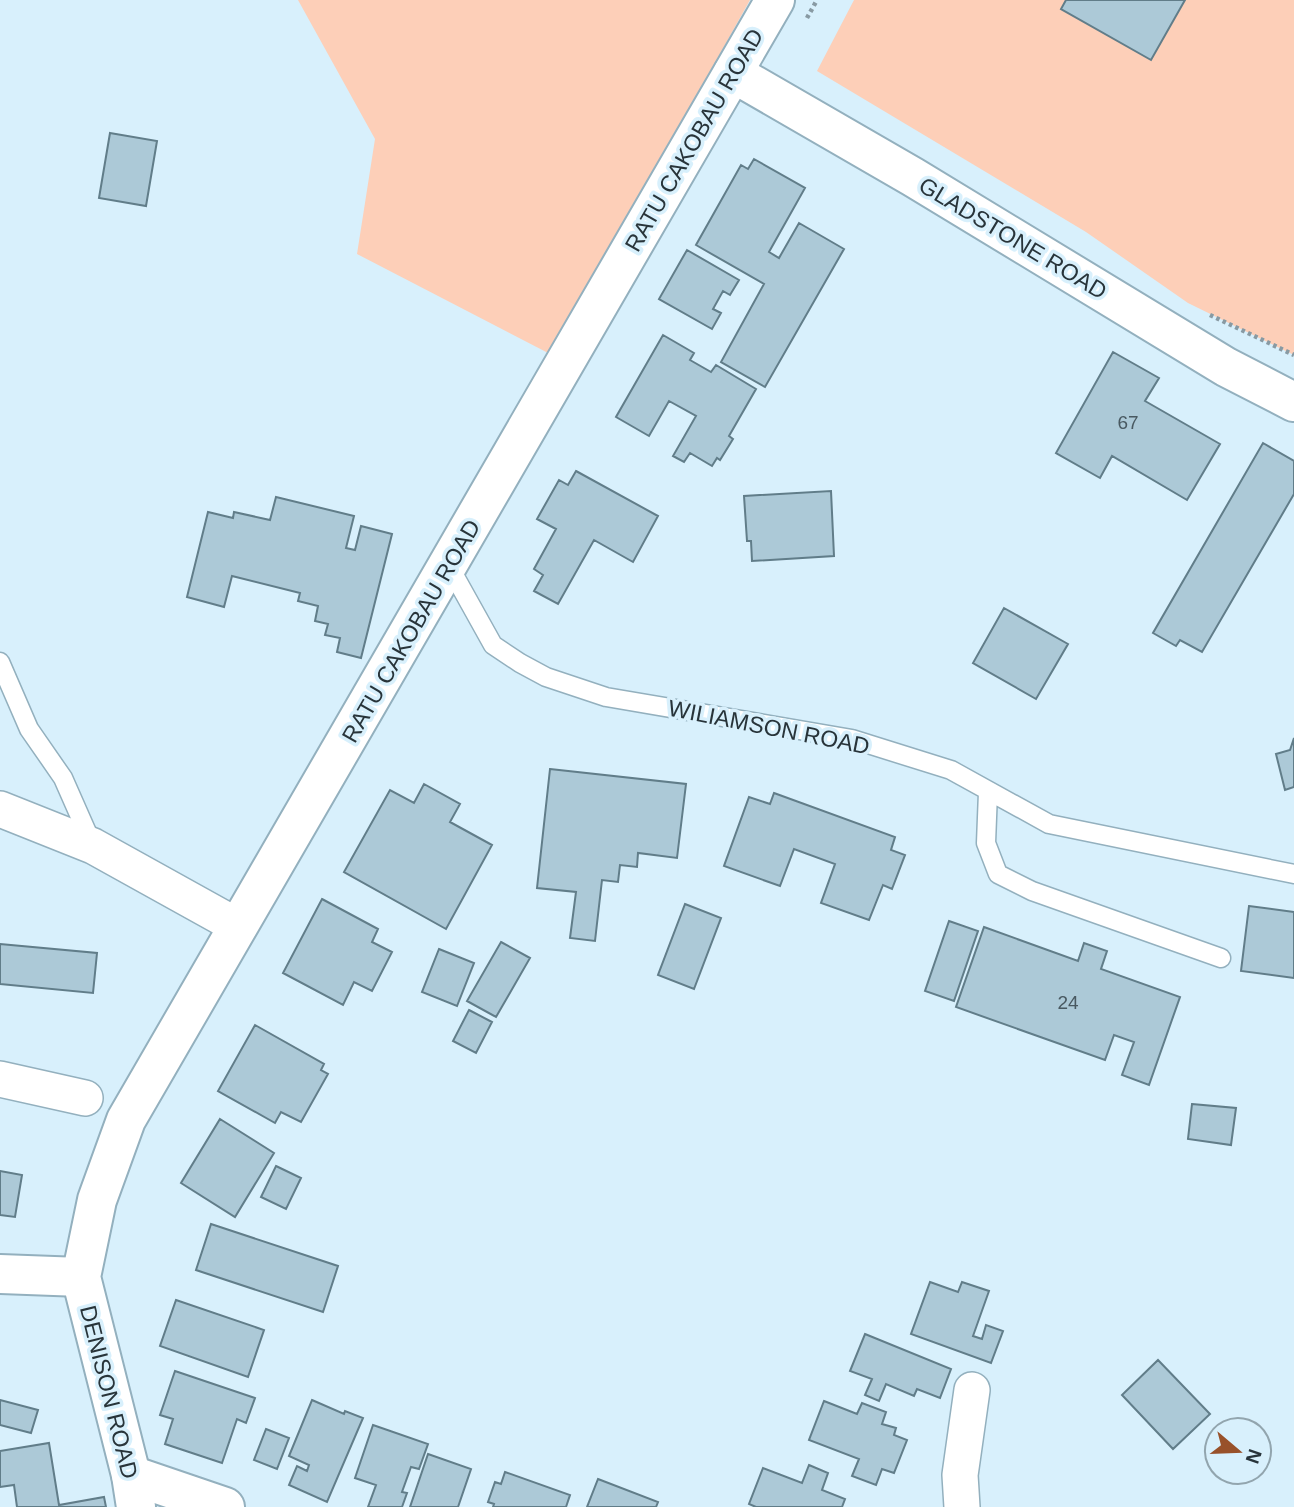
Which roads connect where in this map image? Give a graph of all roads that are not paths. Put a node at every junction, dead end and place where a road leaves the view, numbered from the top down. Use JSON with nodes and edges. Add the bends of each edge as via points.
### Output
{"nodes":[{"id":1,"x":775,"y":0,"type":"edge"},
{"id":2,"x":733,"y":73,"type":"junction"},
{"id":3,"x":1294,"y":402,"type":"edge"},
{"id":4,"x":449,"y":566,"type":"junction"},
{"id":5,"x":0,"y":662,"type":"edge"},
{"id":6,"x":988,"y":792,"type":"junction"},
{"id":7,"x":0,"y":808,"type":"edge"},
{"id":8,"x":93,"y":846,"type":"junction"},
{"id":9,"x":1294,"y":874,"type":"edge"},
{"id":10,"x":239,"y":927,"type":"junction"},
{"id":11,"x":1221,"y":958,"type":"dead end"},
{"id":12,"x":0,"y":1079,"type":"edge"},
{"id":13,"x":85,"y":1098,"type":"dead end"},
{"id":14,"x":0,"y":1274,"type":"edge"},
{"id":15,"x":81,"y":1277,"type":"junction"},
{"id":16,"x":972,"y":1390,"type":"dead end"},
{"id":17,"x":133,"y":1491,"type":"edge"},
{"id":18,"x":225,"y":1507,"type":"edge"},
{"id":19,"x":962,"y":1507,"type":"edge"}],
"edges":[{"from":1,"to":2,"type":"main road","name":"RATU CAKOBAU ROAD"},
{"from":2,"to":3,"type":"main road","name":"GLADSTONE ROAD","via":[[1226,367]]},
{"from":2,"to":4,"type":"main road","name":"RATU CAKOBAU ROAD"},
{"from":4,"to":6,"type":"lane","name":"WILIAMSON ROAD","via":[[494,645],[547,677],[606,697],[852,739],[951,770]]},
{"from":4,"to":10,"type":"main road","name":"RATU CAKOBAU ROAD"},
{"from":5,"to":8,"type":"lane","via":[[29,729],[63,778]]},
{"from":6,"to":9,"type":"lane","name":"WILIAMSON ROAD","via":[[1049,824]]},
{"from":6,"to":11,"type":"lane","via":[[986,843],[998,874],[1032,891]]},
{"from":7,"to":8,"type":"street"},
{"from":8,"to":10,"type":"street"},
{"from":10,"to":15,"type":"main road","name":"RATU CAKOBAU ROAD","via":[[126,1120],[97,1200]]},
{"from":12,"to":13,"type":"street"},
{"from":14,"to":15,"type":"main road"},
{"from":15,"to":17,"type":"main road","name":"DENISON ROAD"},
{"from":16,"to":19,"type":"street","via":[[960,1475]]},
{"from":17,"to":18,"type":"main road"}]}
